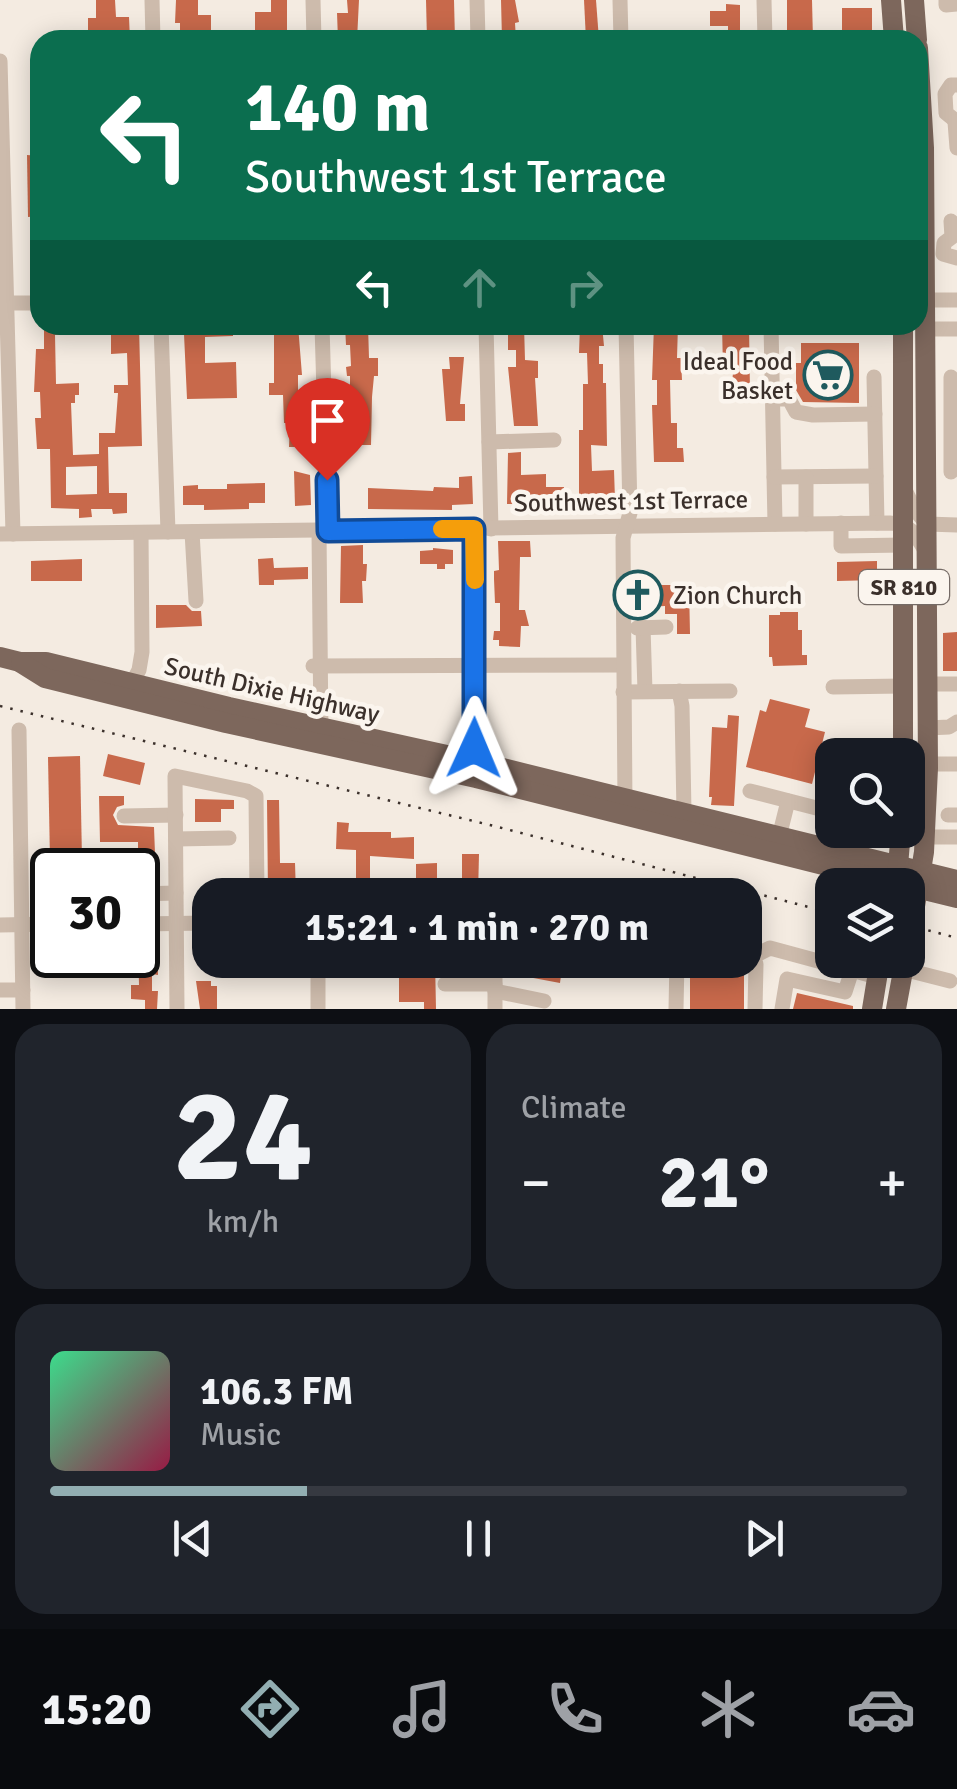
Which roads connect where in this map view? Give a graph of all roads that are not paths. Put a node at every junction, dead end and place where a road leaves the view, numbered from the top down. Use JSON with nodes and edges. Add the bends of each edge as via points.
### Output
{"nodes":[{"id":1,"x":152,"y":0,"type":"edge"},
{"id":2,"x":313,"y":0,"type":"edge"},
{"id":3,"x":477,"y":0,"type":"edge"},
{"id":4,"x":620,"y":0,"type":"edge"},
{"id":5,"x":764,"y":0,"type":"edge"},
{"id":6,"x":891,"y":0,"type":"edge"},
{"id":7,"x":914,"y":0,"type":"edge"},
{"id":8,"x":946,"y":0,"type":"edge"},
{"id":9,"x":957,"y":4,"type":"edge"},
{"id":10,"x":153,"y":30,"type":"edge"},
{"id":11,"x":314,"y":30,"type":"edge"},
{"id":12,"x":478,"y":30,"type":"edge"},
{"id":13,"x":621,"y":30,"type":"edge"},
{"id":14,"x":764,"y":30,"type":"edge"},
{"id":15,"x":893,"y":30,"type":"edge"},
{"id":16,"x":916,"y":30,"type":"edge"},
{"id":17,"x":0,"y":61,"type":"edge"},
{"id":18,"x":957,"y":84,"type":"edge"},
{"id":19,"x":956,"y":122,"type":"edge"},
{"id":20,"x":957,"y":148,"type":"edge"},
{"id":21,"x":928,"y":222,"type":"edge"},
{"id":22,"x":954,"y":230,"type":"edge"},
{"id":23,"x":957,"y":258,"type":"edge"},
{"id":24,"x":928,"y":300,"type":"edge"},
{"id":25,"x":957,"y":300,"type":"edge"},
{"id":26,"x":3,"y":303,"type":"edge"},
{"id":27,"x":30,"y":303,"type":"edge"},
{"id":28,"x":928,"y":329,"type":"edge"},
{"id":29,"x":957,"y":329,"type":"edge"},
{"id":30,"x":161,"y":335,"type":"edge"},
{"id":31,"x":322,"y":335,"type":"edge"},
{"id":32,"x":486,"y":335,"type":"edge"},
{"id":33,"x":626,"y":335,"type":"edge"},
{"id":34,"x":771,"y":335,"type":"edge"},
{"id":35,"x":903,"y":335,"type":"edge"},
{"id":36,"x":926,"y":335,"type":"edge"},
{"id":37,"x":874,"y":377,"type":"dead end"},
{"id":38,"x":954,"y":377,"type":"edge"},
{"id":39,"x":904,"y":378,"type":"junction"},
{"id":40,"x":926,"y":378,"type":"junction"},
{"id":41,"x":772,"y":399,"type":"junction"},
{"id":42,"x":875,"y":414,"type":"junction"},
{"id":43,"x":554,"y":440,"type":"dead end"},
{"id":44,"x":488,"y":442,"type":"junction"},
{"id":45,"x":951,"y":472,"type":"dead end"},
{"id":46,"x":876,"y":476,"type":"junction"},
{"id":47,"x":806,"y":477,"type":"junction"},
{"id":48,"x":774,"y":478,"type":"junction"},
{"id":49,"x":903,"y":488,"type":"junction"},
{"id":50,"x":841,"y":523,"type":"junction"},
{"id":51,"x":876,"y":523,"type":"junction"},
{"id":52,"x":904,"y":523,"type":"junction"},
{"id":53,"x":776,"y":524,"type":"junction"},
{"id":54,"x":806,"y":524,"type":"junction"},
{"id":55,"x":928,"y":524,"type":"junction"},
{"id":56,"x":957,"y":525,"type":"edge"},
{"id":57,"x":626,"y":526,"type":"junction"},
{"id":58,"x":492,"y":528,"type":"junction"},
{"id":59,"x":474,"y":529,"type":"junction"},
{"id":60,"x":324,"y":531,"type":"junction"},
{"id":61,"x":168,"y":532,"type":"junction"},
{"id":62,"x":192,"y":532,"type":"junction"},
{"id":63,"x":141,"y":533,"type":"junction"},
{"id":64,"x":6,"y":534,"type":"edge"},
{"id":65,"x":904,"y":545,"type":"junction"},
{"id":66,"x":928,"y":554,"type":"junction"},
{"id":67,"x":196,"y":601,"type":"dead end"},
{"id":68,"x":666,"y":627,"type":"dead end"},
{"id":69,"x":623,"y":628,"type":"junction"},
{"id":70,"x":644,"y":628,"type":"junction"},
{"id":71,"x":10,"y":660,"type":"edge"},
{"id":72,"x":476,"y":665,"type":"junction"},
{"id":73,"x":623,"y":665,"type":"junction"},
{"id":74,"x":317,"y":666,"type":"junction"},
{"id":75,"x":132,"y":683,"type":"junction"},
{"id":76,"x":928,"y":684,"type":"junction"},
{"id":77,"x":957,"y":684,"type":"edge"},
{"id":78,"x":833,"y":686,"type":"dead end"},
{"id":79,"x":904,"y":686,"type":"junction"},
{"id":80,"x":687,"y":691,"type":"junction"},
{"id":81,"x":730,"y":691,"type":"dead end"},
{"id":82,"x":623,"y":692,"type":"junction"},
{"id":83,"x":644,"y":692,"type":"junction"},
{"id":84,"x":957,"y":722,"type":"edge"},
{"id":85,"x":928,"y":728,"type":"junction"},
{"id":86,"x":19,"y":730,"type":"dead end"},
{"id":87,"x":321,"y":736,"type":"junction"},
{"id":88,"x":904,"y":738,"type":"edge"},
{"id":89,"x":474,"y":761,"type":"junction"},
{"id":90,"x":928,"y":764,"type":"junction"},
{"id":91,"x":957,"y":764,"type":"edge"},
{"id":92,"x":750,"y":791,"type":"dead end"},
{"id":93,"x":788,"y":801,"type":"junction"},
{"id":94,"x":625,"y":806,"type":"junction"},
{"id":95,"x":815,"y":808,"type":"edge"},
{"id":96,"x":684,"y":812,"type":"junction"},
{"id":97,"x":176,"y":815,"type":"junction"},
{"id":98,"x":124,"y":816,"type":"dead end"},
{"id":99,"x":779,"y":836,"type":"junction"},
{"id":100,"x":925,"y":837,"type":"joint"},
{"id":101,"x":957,"y":837,"type":"edge"},
{"id":102,"x":229,"y":838,"type":"dead end"},
{"id":103,"x":176,"y":839,"type":"junction"},
{"id":104,"x":857,"y":868,"type":"edge"},
{"id":105,"x":869,"y":868,"type":"edge"},
{"id":106,"x":257,"y":878,"type":"edge"},
{"id":107,"x":957,"y":880,"type":"edge"},
{"id":108,"x":925,"y":881,"type":"edge"},
{"id":109,"x":925,"y":887,"type":"edge"},
{"id":110,"x":160,"y":893,"type":"edge"},
{"id":111,"x":176,"y":893,"type":"junction"},
{"id":112,"x":957,"y":898,"type":"edge"},
{"id":113,"x":160,"y":923,"type":"edge"},
{"id":114,"x":176,"y":923,"type":"junction"},
{"id":115,"x":192,"y":923,"type":"edge"},
{"id":116,"x":0,"y":925,"type":"edge"},
{"id":117,"x":22,"y":925,"type":"junction"},
{"id":118,"x":30,"y":925,"type":"edge"},
{"id":119,"x":762,"y":952,"type":"edge"},
{"id":120,"x":815,"y":960,"type":"edge"},
{"id":121,"x":925,"y":968,"type":"edge"},
{"id":122,"x":318,"y":978,"type":"edge"},
{"id":123,"x":495,"y":978,"type":"edge"},
{"id":124,"x":677,"y":978,"type":"edge"},
{"id":125,"x":756,"y":978,"type":"edge"},
{"id":126,"x":849,"y":978,"type":"edge"},
{"id":127,"x":877,"y":978,"type":"edge"},
{"id":128,"x":902,"y":978,"type":"edge"},
{"id":129,"x":950,"y":980,"type":"dead end"},
{"id":130,"x":444,"y":984,"type":"dead end"},
{"id":131,"x":495,"y":987,"type":"junction"},
{"id":132,"x":0,"y":990,"type":"edge"},
{"id":133,"x":22,"y":990,"type":"junction"},
{"id":134,"x":544,"y":1000,"type":"dead end"},
{"id":135,"x":23,"y":1009,"type":"edge"},
{"id":136,"x":177,"y":1009,"type":"edge"},
{"id":137,"x":318,"y":1009,"type":"edge"},
{"id":138,"x":495,"y":1009,"type":"edge"},
{"id":139,"x":676,"y":1009,"type":"edge"},
{"id":140,"x":756,"y":1009,"type":"edge"},
{"id":141,"x":782,"y":1009,"type":"edge"},
{"id":142,"x":872,"y":1009,"type":"edge"},
{"id":143,"x":896,"y":1009,"type":"edge"}],
"edges":[{"from":1,"to":10,"type":"street"},
{"from":2,"to":11,"type":"street"},
{"from":3,"to":12,"type":"street"},
{"from":4,"to":13,"type":"street"},
{"from":5,"to":14,"type":"street"},
{"from":6,"to":15,"type":"main road"},
{"from":7,"to":16,"type":"main road"},
{"from":8,"to":9,"type":"street"},
{"from":17,"to":26,"type":"street"},
{"from":18,"to":19,"type":"street","via":[[946,94],[946,113]]},
{"from":19,"to":20,"type":"street"},
{"from":21,"to":22,"type":"street"},
{"from":22,"to":23,"type":"street","via":[[942,254]]},
{"from":24,"to":25,"type":"street"},
{"from":26,"to":27,"type":"street"},
{"from":26,"to":64,"type":"street"},
{"from":28,"to":29,"type":"street"},
{"from":30,"to":61,"type":"street"},
{"from":31,"to":60,"type":"street"},
{"from":32,"to":44,"type":"street"},
{"from":33,"to":57,"type":"street"},
{"from":34,"to":41,"type":"street"},
{"from":35,"to":39,"type":"main road","number":"SR 810"},
{"from":36,"to":40,"type":"main road","number":"SR 810"},
{"from":37,"to":42,"type":"street"},
{"from":38,"to":40,"type":"street"},
{"from":38,"to":45,"type":"street"},
{"from":39,"to":40,"type":"street"},
{"from":39,"to":49,"type":"main road","number":"SR 810"},
{"from":40,"to":55,"type":"main road","number":"SR 810"},
{"from":41,"to":42,"type":"street","via":[[789,399],[796,412],[813,415]]},
{"from":41,"to":48,"type":"street"},
{"from":42,"to":46,"type":"street"},
{"from":43,"to":44,"type":"street"},
{"from":44,"to":58,"type":"street"},
{"from":46,"to":47,"type":"street"},
{"from":46,"to":51,"type":"street"},
{"from":47,"to":48,"type":"street"},
{"from":47,"to":54,"type":"street"},
{"from":48,"to":53,"type":"street"},
{"from":49,"to":52,"type":"main road","number":"SR 810"},
{"from":49,"to":55,"type":"street"},
{"from":50,"to":51,"type":"street","name":"Southwest 1st Terrace"},
{"from":50,"to":54,"type":"street","name":"Southwest 1st Terrace"},
{"from":50,"to":65,"type":"street","via":[[841,546]]},
{"from":51,"to":52,"type":"street","name":"Southwest 1st Terrace"},
{"from":52,"to":65,"type":"main road","number":"SR 810"},
{"from":52,"to":66,"type":"street"},
{"from":53,"to":54,"type":"street","name":"Southwest 1st Terrace"},
{"from":53,"to":57,"type":"street","name":"Southwest 1st Terrace"},
{"from":55,"to":56,"type":"street"},
{"from":55,"to":66,"type":"main road","number":"SR 810"},
{"from":57,"to":58,"type":"street","name":"Southwest 1st Terrace"},
{"from":57,"to":69,"type":"street"},
{"from":58,"to":59,"type":"street","name":"Southwest 1st Terrace"},
{"from":59,"to":60,"type":"street","name":"Southwest 1st Terrace"},
{"from":59,"to":72,"type":"street"},
{"from":60,"to":62,"type":"street","name":"Southwest 1st Terrace"},
{"from":60,"to":74,"type":"street"},
{"from":61,"to":62,"type":"street","name":"Southwest 1st Terrace"},
{"from":61,"to":63,"type":"street","name":"Southwest 1st Terrace"},
{"from":62,"to":67,"type":"street"},
{"from":63,"to":64,"type":"street","name":"Southwest 1st Terrace"},
{"from":63,"to":75,"type":"street","via":[[141,662]]},
{"from":65,"to":79,"type":"main road","number":"SR 810"},
{"from":66,"to":76,"type":"main road","number":"SR 810"},
{"from":68,"to":70,"type":"street"},
{"from":69,"to":70,"type":"street"},
{"from":69,"to":73,"type":"street"},
{"from":70,"to":83,"type":"street"},
{"from":71,"to":75,"type":"main road","name":"South Dixie Highway"},
{"from":71,"to":87,"type":"main road","name":"South Dixie Highway","via":[[45,678]]},
{"from":72,"to":73,"type":"street"},
{"from":72,"to":74,"type":"street"},
{"from":72,"to":89,"type":"street"},
{"from":73,"to":82,"type":"street"},
{"from":74,"to":87,"type":"street"},
{"from":75,"to":87,"type":"main road","name":"South Dixie Highway"},
{"from":76,"to":77,"type":"street"},
{"from":76,"to":85,"type":"main road","number":"SR 810"},
{"from":78,"to":79,"type":"street"},
{"from":79,"to":88,"type":"main road","number":"SR 810"},
{"from":80,"to":81,"type":"street"},
{"from":80,"to":83,"type":"street"},
{"from":80,"to":96,"type":"street"},
{"from":82,"to":83,"type":"street"},
{"from":82,"to":94,"type":"street"},
{"from":84,"to":85,"type":"street"},
{"from":85,"to":90,"type":"main road","number":"SR 810"},
{"from":86,"to":117,"type":"street"},
{"from":87,"to":89,"type":"main road","name":"South Dixie Highway"},
{"from":87,"to":94,"type":"main road","name":"South Dixie Highway"},
{"from":89,"to":94,"type":"main road","name":"South Dixie Highway"},
{"from":90,"to":91,"type":"street"},
{"from":90,"to":100,"type":"main road","number":"SR 810"},
{"from":92,"to":93,"type":"street"},
{"from":93,"to":95,"type":"street"},
{"from":93,"to":99,"type":"street"},
{"from":94,"to":96,"type":"main road","name":"South Dixie Highway"},
{"from":94,"to":104,"type":"main road","name":"South Dixie Highway"},
{"from":96,"to":99,"type":"main road","name":"South Dixie Highway"},
{"from":97,"to":98,"type":"street"},
{"from":97,"to":103,"type":"street"},
{"from":97,"to":106,"type":"street","via":[[176,776],[256,796]]},
{"from":99,"to":105,"type":"main road","name":"South Dixie Highway"},
{"from":100,"to":101,"type":"street"},
{"from":102,"to":103,"type":"street"},
{"from":103,"to":111,"type":"street"},
{"from":107,"to":108,"type":"main road"},
{"from":109,"to":112,"type":"main road"},
{"from":110,"to":111,"type":"street"},
{"from":111,"to":114,"type":"street"},
{"from":113,"to":114,"type":"street"},
{"from":114,"to":115,"type":"street"},
{"from":114,"to":136,"type":"street"},
{"from":116,"to":117,"type":"street"},
{"from":117,"to":118,"type":"street"},
{"from":117,"to":133,"type":"street"},
{"from":119,"to":120,"type":"street"},
{"from":121,"to":129,"type":"street"},
{"from":122,"to":137,"type":"street"},
{"from":123,"to":131,"type":"street"},
{"from":124,"to":139,"type":"street"},
{"from":125,"to":140,"type":"street"},
{"from":126,"to":141,"type":"street","via":[[845,992],[787,979]]},
{"from":127,"to":142,"type":"main road"},
{"from":128,"to":143,"type":"main road","number":"SR 810"},
{"from":130,"to":131,"type":"street"},
{"from":131,"to":134,"type":"street"},
{"from":131,"to":138,"type":"street"},
{"from":132,"to":133,"type":"street"},
{"from":133,"to":135,"type":"street"}]}
